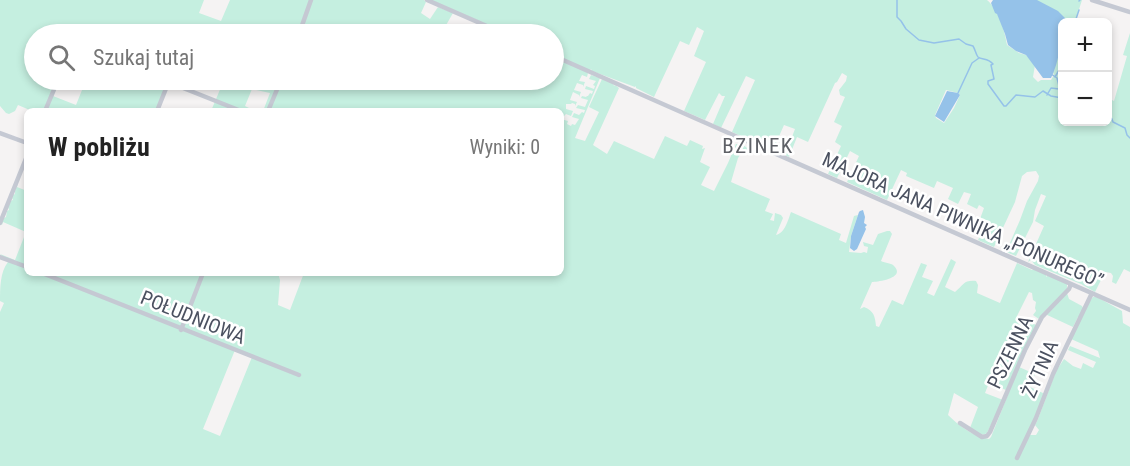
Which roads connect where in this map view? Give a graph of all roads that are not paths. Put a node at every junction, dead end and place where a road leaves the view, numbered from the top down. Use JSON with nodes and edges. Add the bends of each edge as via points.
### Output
{"nodes":[{"id":1,"x":311,"y":0,"type":"edge"},
{"id":2,"x":427,"y":0,"type":"edge"},
{"id":3,"x":1092,"y":0,"type":"edge"},
{"id":4,"x":1130,"y":12,"type":"edge"},
{"id":5,"x":303,"y":24,"type":"edge"},
{"id":6,"x":482,"y":24,"type":"edge"},
{"id":7,"x":564,"y":60,"type":"edge"},
{"id":8,"x":54,"y":90,"type":"edge"},
{"id":9,"x":163,"y":90,"type":"edge"},
{"id":10,"x":190,"y":90,"type":"edge"},
{"id":11,"x":277,"y":90,"type":"edge"},
{"id":12,"x":46,"y":108,"type":"edge"},
{"id":13,"x":158,"y":108,"type":"edge"},
{"id":14,"x":234,"y":108,"type":"edge"},
{"id":15,"x":269,"y":108,"type":"edge"},
{"id":16,"x":0,"y":133,"type":"edge"},
{"id":17,"x":24,"y":142,"type":"edge"},
{"id":18,"x":24,"y":163,"type":"edge"},
{"id":19,"x":0,"y":223,"type":"edge"},
{"id":20,"x":0,"y":257,"type":"edge"},
{"id":21,"x":24,"y":266,"type":"edge"},
{"id":22,"x":49,"y":276,"type":"edge"},
{"id":23,"x":202,"y":276,"type":"edge"},
{"id":24,"x":1071,"y":284,"type":"junction"},
{"id":25,"x":1092,"y":293,"type":"junction"},
{"id":26,"x":1130,"y":310,"type":"edge"},
{"id":27,"x":181,"y":330,"type":"junction"},
{"id":28,"x":299,"y":375,"type":"dead end"},
{"id":29,"x":960,"y":423,"type":"dead end"},
{"id":30,"x":1017,"y":458,"type":"dead end"}],
"edges":[{"from":1,"to":5,"type":"street"},
{"from":2,"to":6,"type":"street"},
{"from":3,"to":4,"type":"street"},
{"from":7,"to":24,"type":"street","name":"MAJORA JANA PIWNIKA „PONUREGO”"},
{"from":8,"to":12,"type":"street"},
{"from":9,"to":13,"type":"street"},
{"from":10,"to":14,"type":"street"},
{"from":11,"to":15,"type":"street"},
{"from":16,"to":17,"type":"street"},
{"from":18,"to":19,"type":"street"},
{"from":20,"to":21,"type":"street"},
{"from":22,"to":27,"type":"street","name":"POŁUDNIOWA"},
{"from":23,"to":27,"type":"street"},
{"from":24,"to":25,"type":"street","name":"MAJORA JANA PIWNIKA „PONUREGO”"},
{"from":24,"to":29,"type":"street","name":"PSZENNA","via":[[1042,317],[987,436],[979,436]]},
{"from":25,"to":26,"type":"street","name":"MAJORA JANA PIWNIKA „PONUREGO”"},
{"from":25,"to":30,"type":"street","name":"ŻYTNIA"},
{"from":27,"to":28,"type":"street","name":"POŁUDNIOWA"}]}
